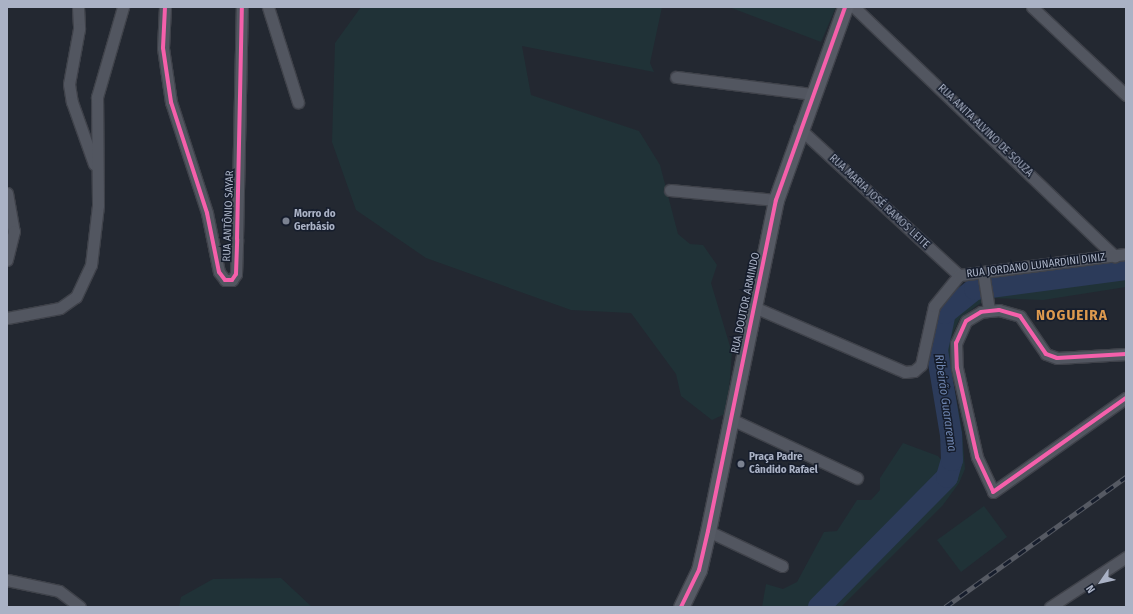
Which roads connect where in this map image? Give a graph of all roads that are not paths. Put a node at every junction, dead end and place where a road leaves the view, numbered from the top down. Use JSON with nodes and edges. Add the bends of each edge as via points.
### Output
{"nodes":[{"id":1,"x":78,"y":7,"type":"edge"},
{"id":2,"x":123,"y":7,"type":"edge"},
{"id":3,"x":165,"y":7,"type":"edge"},
{"id":4,"x":242,"y":7,"type":"edge"},
{"id":5,"x":268,"y":7,"type":"edge"},
{"id":6,"x":846,"y":7,"type":"edge"},
{"id":7,"x":854,"y":7,"type":"edge"},
{"id":8,"x":1032,"y":7,"type":"edge"},
{"id":9,"x":676,"y":76,"type":"dead end"},
{"id":10,"x":812,"y":94,"type":"junction"},
{"id":11,"x":1126,"y":95,"type":"edge"},
{"id":12,"x":298,"y":102,"type":"dead end"},
{"id":13,"x":799,"y":128,"type":"junction"},
{"id":14,"x":97,"y":172,"type":"junction"},
{"id":15,"x":670,"y":190,"type":"dead end"},
{"id":16,"x":7,"y":193,"type":"edge"},
{"id":17,"x":776,"y":200,"type":"junction"},
{"id":18,"x":1120,"y":255,"type":"edge"},
{"id":19,"x":7,"y":260,"type":"edge"},
{"id":20,"x":959,"y":275,"type":"junction"},
{"id":21,"x":984,"y":275,"type":"junction"},
{"id":22,"x":754,"y":307,"type":"junction"},
{"id":23,"x":989,"y":307,"type":"junction"},
{"id":24,"x":7,"y":318,"type":"edge"},
{"id":25,"x":1126,"y":354,"type":"edge"},
{"id":26,"x":1126,"y":398,"type":"edge"},
{"id":27,"x":731,"y":419,"type":"junction"},
{"id":28,"x":857,"y":478,"type":"dead end"},
{"id":29,"x":708,"y":531,"type":"junction"},
{"id":30,"x":1126,"y":557,"type":"edge"},
{"id":31,"x":782,"y":566,"type":"dead end"},
{"id":32,"x":7,"y":580,"type":"edge"},
{"id":33,"x":80,"y":607,"type":"edge"},
{"id":34,"x":681,"y":607,"type":"edge"},
{"id":35,"x":1050,"y":607,"type":"edge"}],
"edges":[{"from":1,"to":14,"type":"street","via":[[79,29],[69,84],[72,102]]},
{"from":2,"to":14,"type":"street","via":[[97,97]]},
{"from":3,"to":4,"type":"street","name":"RUA ANTÔNIO SAYAR","via":[[163,48],[171,102],[207,213],[219,272],[225,280],[232,280],[236,274]]},
{"from":5,"to":12,"type":"street"},
{"from":6,"to":10,"type":"street","name":"RUA DOUTOR ARMINDO"},
{"from":7,"to":18,"type":"street","name":"RUA ANITA ALVINO DE SOUZA"},
{"from":8,"to":11,"type":"street"},
{"from":9,"to":10,"type":"street"},
{"from":10,"to":13,"type":"street","name":"RUA DOUTOR ARMINDO"},
{"from":13,"to":17,"type":"street","name":"RUA DOUTOR ARMINDO"},
{"from":13,"to":20,"type":"street","name":"RUA MARIA JOSÉ RAMOS LEITE"},
{"from":14,"to":24,"type":"street","via":[[96,239],[91,265],[76,296],[48,312]]},
{"from":15,"to":17,"type":"street"},
{"from":16,"to":19,"type":"street","via":[[14,231]]},
{"from":17,"to":22,"type":"street","name":"RUA DOUTOR ARMINDO"},
{"from":18,"to":21,"type":"street","name":"RUA JORDANO LUNARDINI DINIZ"},
{"from":20,"to":21,"type":"street","name":"RUA JORDANO LUNARDINI DINIZ"},
{"from":20,"to":22,"type":"street","name":"RUA JORDANO LUNARDINI DINIZ","via":[[934,306],[920,365],[914,371],[905,372]]},
{"from":21,"to":23,"type":"street"},
{"from":22,"to":27,"type":"street","name":"RUA DOUTOR ARMINDO"},
{"from":23,"to":25,"type":"street","via":[[1020,316],[1046,354],[1057,358]]},
{"from":23,"to":26,"type":"street","via":[[966,321],[956,343],[957,368],[977,457],[993,492]]},
{"from":27,"to":28,"type":"street"},
{"from":27,"to":29,"type":"street","name":"RUA DOUTOR ARMINDO"},
{"from":29,"to":31,"type":"street"},
{"from":29,"to":34,"type":"street","name":"RUA DOUTOR ARMINDO","via":[[699,570]]},
{"from":30,"to":35,"type":"street"},
{"from":32,"to":33,"type":"street","via":[[59,591]]}]}
